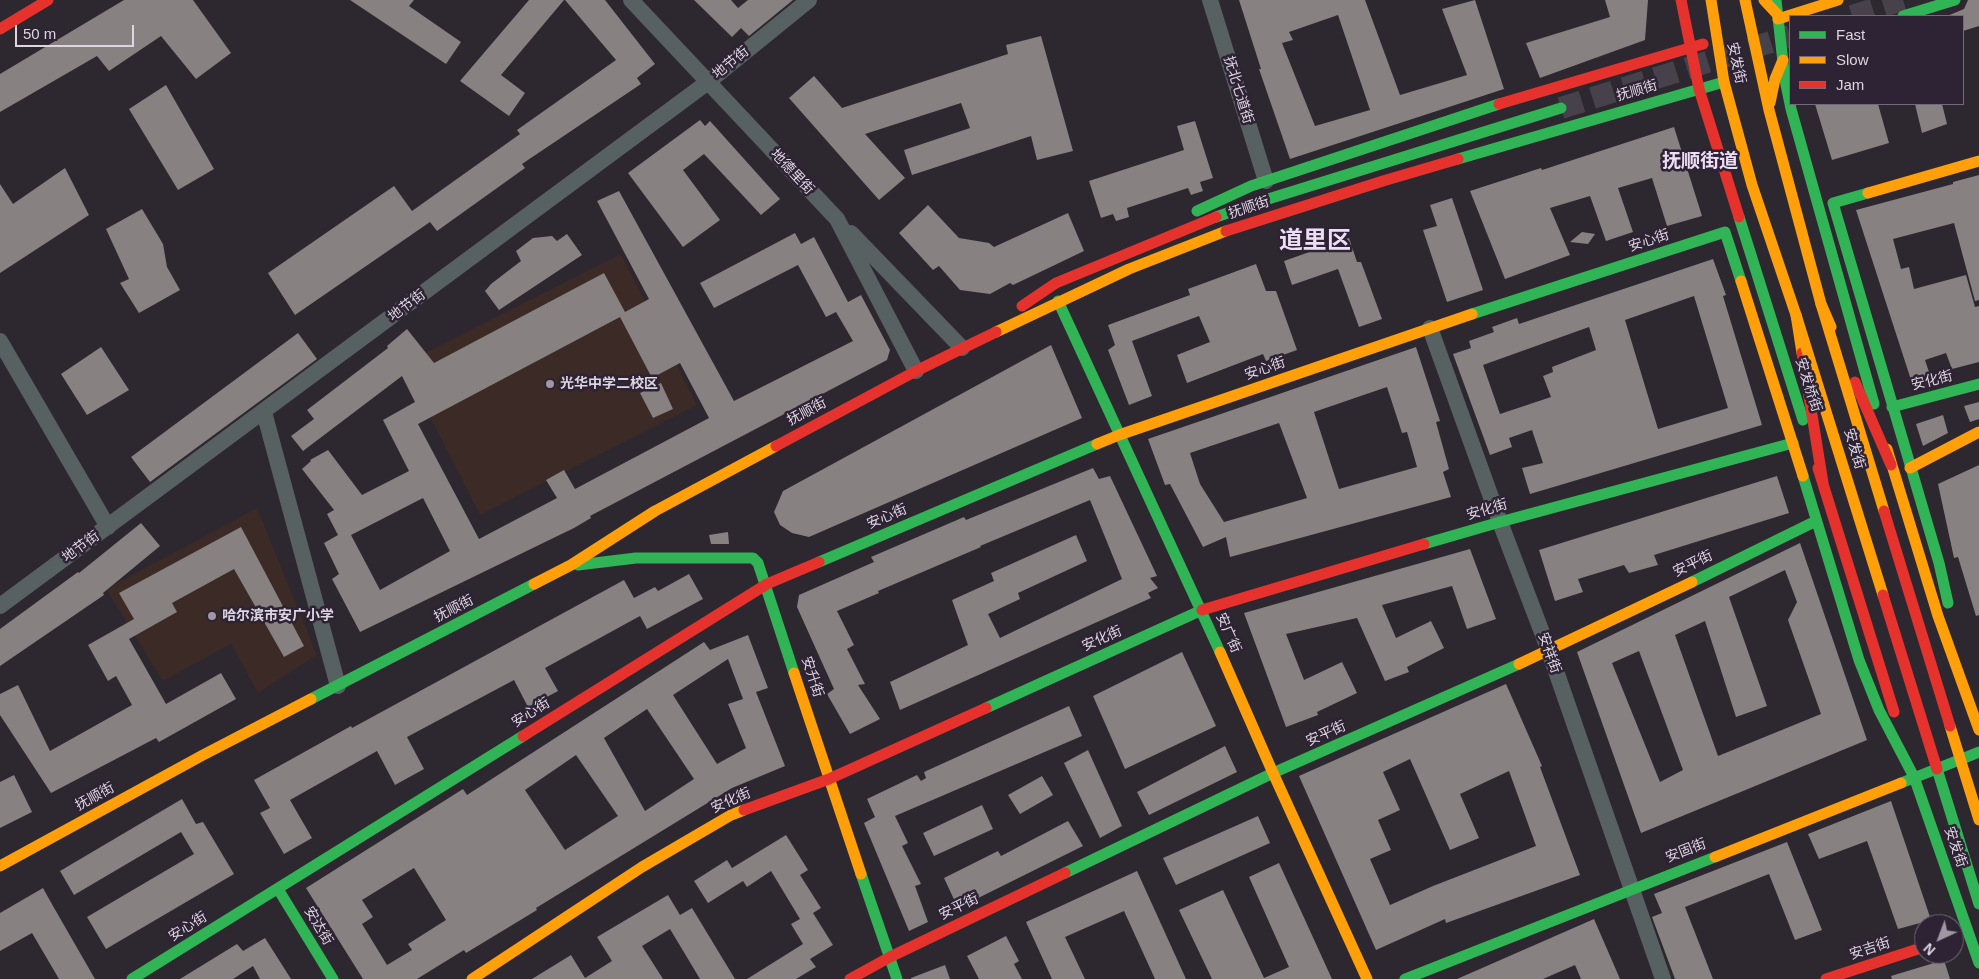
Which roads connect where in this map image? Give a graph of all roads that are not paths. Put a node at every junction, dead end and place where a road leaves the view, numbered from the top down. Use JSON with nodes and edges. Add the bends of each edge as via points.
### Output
{"nodes":[{"id":1,"x":48,"y":0,"type":"edge"},
{"id":2,"x":631,"y":0,"type":"edge"},
{"id":3,"x":809,"y":0,"type":"edge"},
{"id":4,"x":1210,"y":0,"type":"edge"},
{"id":5,"x":1681,"y":0,"type":"edge"},
{"id":6,"x":1711,"y":0,"type":"edge"},
{"id":7,"x":1745,"y":0,"type":"edge"},
{"id":8,"x":1764,"y":0,"type":"edge"},
{"id":9,"x":1776,"y":0,"type":"edge"},
{"id":10,"x":1838,"y":0,"type":"edge"},
{"id":11,"x":1955,"y":0,"type":"edge"},
{"id":12,"x":1906,"y":15,"type":"edge"},
{"id":13,"x":1777,"y":16,"type":"junction"},
{"id":14,"x":0,"y":29,"type":"edge"},
{"id":15,"x":1716,"y":40,"type":"junction"},
{"id":16,"x":1690,"y":48,"type":"junction"},
{"id":17,"x":1785,"y":55,"type":"edge"},
{"id":18,"x":708,"y":82,"type":"junction"},
{"id":19,"x":1724,"y":82,"type":"junction"},
{"id":20,"x":1698,"y":89,"type":"junction"},
{"id":21,"x":1789,"y":91,"type":"edge"},
{"id":22,"x":1791,"y":105,"type":"edge"},
{"id":23,"x":1561,"y":108,"type":"tunnel mouth"},
{"id":24,"x":1770,"y":110,"type":"junction"},
{"id":25,"x":1979,"y":161,"type":"edge"},
{"id":26,"x":1266,"y":181,"type":"junction"},
{"id":27,"x":837,"y":219,"type":"junction"},
{"id":28,"x":1725,"y":232,"type":"joint"},
{"id":29,"x":1111,"y":260,"type":"junction"},
{"id":30,"x":1058,"y":302,"type":"junction"},
{"id":31,"x":1821,"y":304,"type":"junction"},
{"id":32,"x":1796,"y":315,"type":"junction"},
{"id":33,"x":1430,"y":328,"type":"junction"},
{"id":34,"x":0,"y":341,"type":"edge"},
{"id":35,"x":962,"y":348,"type":"junction"},
{"id":36,"x":916,"y":371,"type":"junction"},
{"id":37,"x":1979,"y":384,"type":"edge"},
{"id":38,"x":1892,"y":407,"type":"junction"},
{"id":39,"x":264,"y":412,"type":"junction"},
{"id":40,"x":1979,"y":432,"type":"edge"},
{"id":41,"x":1119,"y":435,"type":"junction"},
{"id":42,"x":1793,"y":443,"type":"junction"},
{"id":43,"x":1891,"y":466,"type":"junction"},
{"id":44,"x":1910,"y":468,"type":"junction"},
{"id":45,"x":1823,"y":483,"type":"junction"},
{"id":46,"x":1816,"y":521,"type":"junction"},
{"id":47,"x":1500,"y":522,"type":"junction"},
{"id":48,"x":108,"y":527,"type":"junction"},
{"id":49,"x":572,"y":566,"type":"junction"},
{"id":50,"x":766,"y":584,"type":"junction"},
{"id":51,"x":0,"y":606,"type":"edge"},
{"id":52,"x":1202,"y":610,"type":"junction"},
{"id":53,"x":1549,"y":651,"type":"junction"},
{"id":54,"x":338,"y":686,"type":"junction"},
{"id":55,"x":1974,"y":714,"type":"junction"},
{"id":56,"x":1979,"y":730,"type":"edge"},
{"id":57,"x":1979,"y":752,"type":"edge"},
{"id":58,"x":1273,"y":773,"type":"junction"},
{"id":59,"x":1914,"y":777,"type":"junction"},
{"id":60,"x":829,"y":779,"type":"junction"},
{"id":61,"x":1979,"y":820,"type":"edge"},
{"id":62,"x":0,"y":866,"type":"edge"},
{"id":63,"x":1631,"y":888,"type":"junction"},
{"id":64,"x":278,"y":889,"type":"junction"},
{"id":65,"x":1979,"y":904,"type":"edge"},
{"id":66,"x":1974,"y":931,"type":"edge"},
{"id":67,"x":1914,"y":950,"type":"edge"},
{"id":68,"x":890,"y":956,"type":"junction"},
{"id":69,"x":1979,"y":963,"type":"edge"},
{"id":70,"x":132,"y":979,"type":"edge"},
{"id":71,"x":333,"y":979,"type":"edge"},
{"id":72,"x":472,"y":979,"type":"edge"},
{"id":73,"x":850,"y":979,"type":"edge"},
{"id":74,"x":897,"y":979,"type":"edge"},
{"id":75,"x":1367,"y":979,"type":"edge"},
{"id":76,"x":1405,"y":979,"type":"edge"},
{"id":77,"x":1663,"y":979,"type":"edge"},
{"id":78,"x":1826,"y":979,"type":"edge"}],
"edges":[{"from":1,"to":14,"type":"main road"},
{"from":2,"to":18,"type":"street","name":"地德里街"},
{"from":3,"to":18,"type":"street","name":"地节街"},
{"from":4,"to":26,"type":"street","name":"抚北七道街"},
{"from":5,"to":16,"type":"main road","name":"安发桥街"},
{"from":6,"to":15,"type":"main road","name":"安发街"},
{"from":7,"to":24,"type":"main road","name":"安发街"},
{"from":8,"to":13,"type":"main road"},
{"from":9,"to":13,"type":"main road"},
{"from":10,"to":13,"type":"main road"},
{"from":11,"to":12,"type":"main road"},
{"from":13,"to":17,"type":"main road"},
{"from":15,"to":16,"type":"main road","name":"抚顺街"},
{"from":15,"to":19,"type":"main road","name":"安发街"},
{"from":16,"to":20,"type":"main road","name":"安发桥街"},
{"from":16,"to":26,"type":"main road","name":"抚顺街","via":[[1473,112]]},
{"from":17,"to":21,"type":"main road"},
{"from":17,"to":24,"type":"main road","via":[[1771,92]]},
{"from":18,"to":27,"type":"street","name":"地德里街"},
{"from":18,"to":39,"type":"street","name":"地节街"},
{"from":19,"to":20,"type":"main road","name":"抚顺街"},
{"from":19,"to":32,"type":"main road","name":"安发街","via":[[1752,185]]},
{"from":20,"to":30,"type":"main road","name":"抚顺街","via":[[1383,181],[1220,233],[1129,269]]},
{"from":20,"to":45,"type":"main road","name":"安发桥街"},
{"from":22,"to":43,"type":"main road"},
{"from":23,"to":29,"type":"main road","name":"抚顺街","via":[[1265,200],[1186,228]]},
{"from":24,"to":31,"type":"main road","name":"安发街"},
{"from":25,"to":38,"type":"main road","via":[[1833,203]]},
{"from":26,"to":29,"type":"main road","name":"抚顺街","via":[[1183,218]]},
{"from":27,"to":35,"type":"street"},
{"from":27,"to":36,"type":"street","name":"地德里街"},
{"from":28,"to":33,"type":"main road","name":"安心街"},
{"from":28,"to":42,"type":"main road","name":"安发街"},
{"from":29,"to":35,"type":"main road","name":"抚顺街","via":[[1056,284]]},
{"from":30,"to":35,"type":"main road","name":"抚顺街"},
{"from":30,"to":41,"type":"main road","name":"安广街"},
{"from":31,"to":43,"type":"main road"},
{"from":31,"to":61,"type":"main road","name":"安发街","bridge":true},
{"from":32,"to":45,"type":"main road"},
{"from":32,"to":65,"type":"main road","name":"安发街","bridge":true},
{"from":33,"to":41,"type":"main road","name":"安心街"},
{"from":33,"to":47,"type":"street","name":"安祥街"},
{"from":34,"to":48,"type":"street"},
{"from":35,"to":36,"type":"main road","name":"抚顺街"},
{"from":36,"to":49,"type":"main road","name":"抚顺街","via":[[655,510]]},
{"from":37,"to":38,"type":"main road","name":"安化街"},
{"from":38,"to":44,"type":"main road"},
{"from":39,"to":48,"type":"street","name":"地节街"},
{"from":39,"to":54,"type":"street"},
{"from":40,"to":44,"type":"main road"},
{"from":41,"to":50,"type":"main road","name":"安心街"},
{"from":41,"to":52,"type":"main road","name":"安广街"},
{"from":42,"to":46,"type":"main road","name":"安发街"},
{"from":42,"to":47,"type":"main road","name":"安化街"},
{"from":43,"to":55,"type":"main road","via":[[1938,616]]},
{"from":44,"to":55,"type":"main road","via":[[1939,563]]},
{"from":45,"to":59,"type":"main road","name":"安发桥街"},
{"from":46,"to":53,"type":"main road","name":"安平街"},
{"from":46,"to":59,"type":"main road","name":"安发街","via":[[1859,660],[1879,710]]},
{"from":47,"to":52,"type":"main road","name":"安化街"},
{"from":47,"to":53,"type":"street","name":"安祥街"},
{"from":48,"to":51,"type":"street","name":"地节街"},
{"from":49,"to":50,"type":"main road","name":"安升街","via":[[636,558],[747,557],[758,563]]},
{"from":49,"to":54,"type":"main road","name":"抚顺街"},
{"from":50,"to":60,"type":"main road","name":"安升街"},
{"from":50,"to":64,"type":"main road","name":"安心街"},
{"from":52,"to":58,"type":"main road","name":"安广街"},
{"from":52,"to":60,"type":"main road","name":"安化街"},
{"from":53,"to":58,"type":"main road","name":"安平街"},
{"from":53,"to":63,"type":"street","name":"安祥街"},
{"from":54,"to":62,"type":"main road","name":"抚顺街","via":[[203,755]]},
{"from":55,"to":56,"type":"main road"},
{"from":57,"to":59,"type":"main road","name":"安固街"},
{"from":58,"to":68,"type":"main road","name":"安平街"},
{"from":58,"to":75,"type":"main road","name":"安广街"},
{"from":59,"to":63,"type":"main road","name":"安固街"},
{"from":59,"to":66,"type":"main road","name":"安发街"},
{"from":60,"to":68,"type":"main road","name":"安升街"},
{"from":60,"to":72,"type":"main road","name":"安化街","via":[[731,815],[642,867]]},
{"from":63,"to":76,"type":"main road","name":"安固街"},
{"from":63,"to":77,"type":"street","name":"安祥街"},
{"from":64,"to":70,"type":"main road","name":"安心街"},
{"from":64,"to":71,"type":"main road","name":"安达街"},
{"from":66,"to":69,"type":"main road","name":"安发街"},
{"from":67,"to":78,"type":"main road","name":"安吉街"},
{"from":68,"to":73,"type":"main road","name":"安平街"},
{"from":68,"to":74,"type":"main road","name":"安升街"}]}
